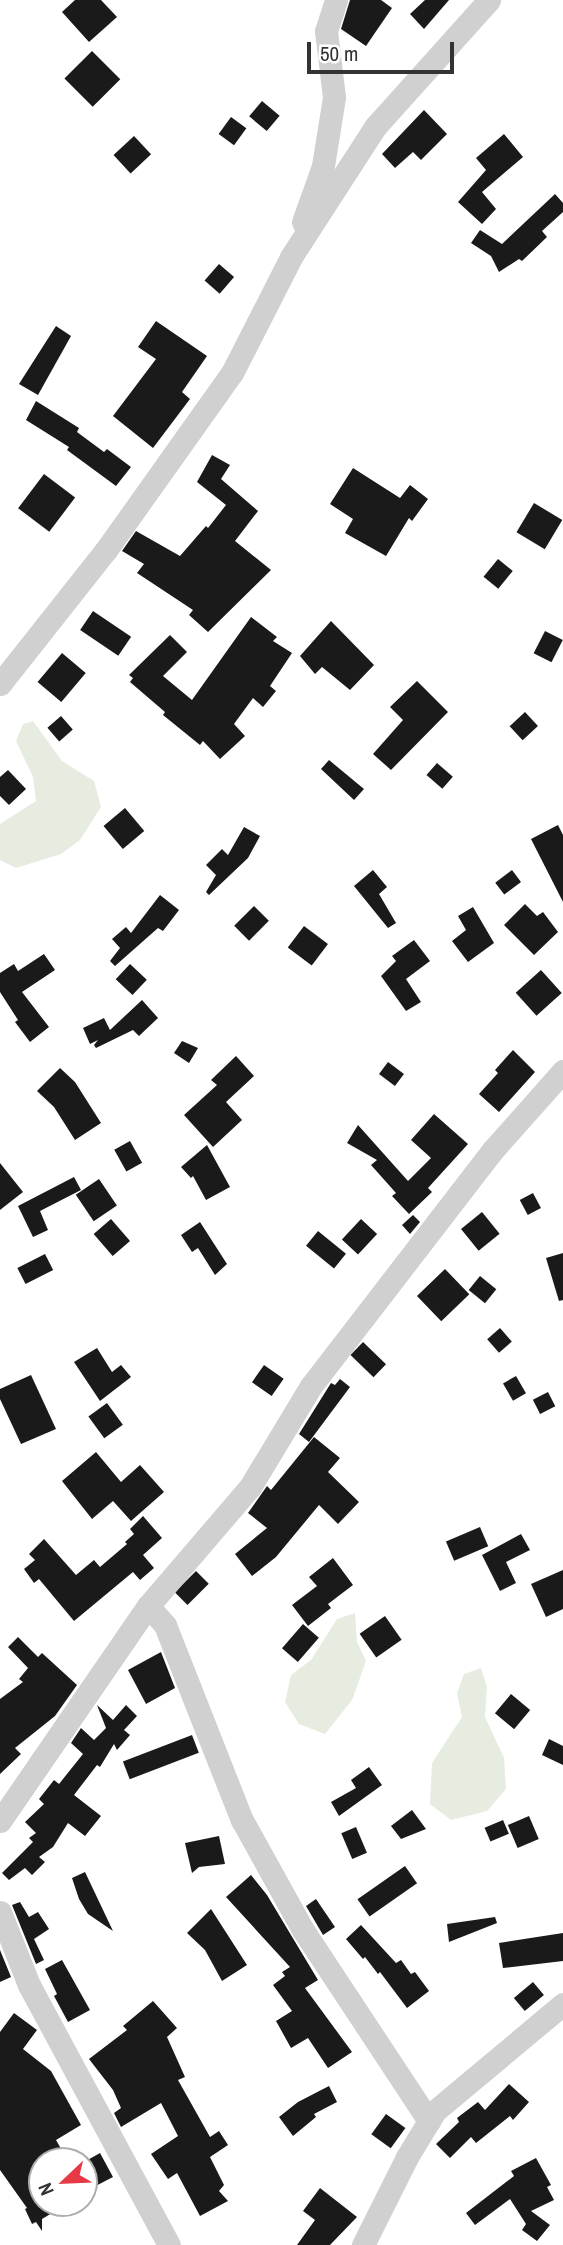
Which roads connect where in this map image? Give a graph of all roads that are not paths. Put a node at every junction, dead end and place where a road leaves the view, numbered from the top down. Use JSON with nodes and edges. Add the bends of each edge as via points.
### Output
{"nodes":[{"id":1,"x":336,"y":0,"type":"edge"},
{"id":2,"x":489,"y":0,"type":"edge"},
{"id":3,"x":291,"y":257,"type":"junction"},
{"id":4,"x":0,"y":684,"type":"edge"},
{"id":5,"x":563,"y":1071,"type":"edge"},
{"id":6,"x":148,"y":1606,"type":"junction"},
{"id":7,"x":0,"y":1821,"type":"edge"},
{"id":8,"x":0,"y":1912,"type":"edge"},
{"id":9,"x":563,"y":2004,"type":"edge"},
{"id":10,"x":429,"y":2121,"type":"junction"},
{"id":11,"x":169,"y":2245,"type":"edge"},
{"id":12,"x":363,"y":2245,"type":"edge"}],
"edges":[{"from":1,"to":3,"type":"street","via":[[326,31],[334,97],[323,166]]},
{"from":2,"to":3,"type":"street","via":[[375,127]]},
{"from":3,"to":4,"type":"street","via":[[232,373],[106,550]]},
{"from":5,"to":6,"type":"street","via":[[492,1151],[311,1386],[250,1488]]},
{"from":6,"to":7,"type":"street"},
{"from":6,"to":10,"type":"street","via":[[165,1625],[242,1820],[303,1930]]},
{"from":8,"to":11,"type":"street","via":[[29,1985]]},
{"from":9,"to":10,"type":"street","via":[[435,2111]]},
{"from":10,"to":12,"type":"street"}]}
